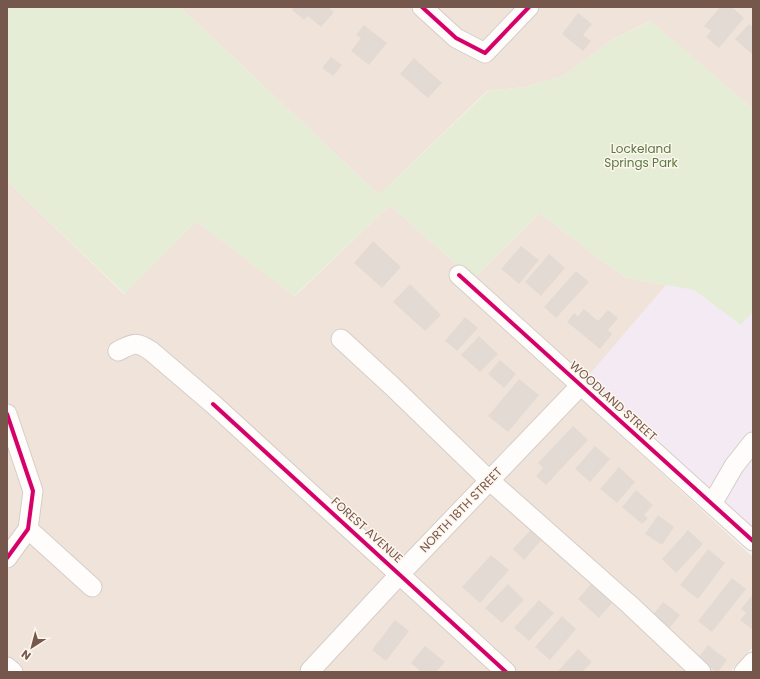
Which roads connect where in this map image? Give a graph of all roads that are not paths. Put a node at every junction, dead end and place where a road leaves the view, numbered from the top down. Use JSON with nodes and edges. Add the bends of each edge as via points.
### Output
{"nodes":[{"id":1,"x":422,"y":7,"type":"edge"},
{"id":2,"x":529,"y":7,"type":"edge"},
{"id":3,"x":459,"y":275,"type":"dead end"},
{"id":4,"x":341,"y":340,"type":"dead end"},
{"id":5,"x":118,"y":351,"type":"dead end"},
{"id":6,"x":580,"y":386,"type":"junction"},
{"id":7,"x":7,"y":414,"type":"edge"},
{"id":8,"x":753,"y":442,"type":"edge"},
{"id":9,"x":747,"y":459,"type":"edge"},
{"id":10,"x":489,"y":480,"type":"junction"},
{"id":11,"x":712,"y":504,"type":"junction"},
{"id":12,"x":28,"y":529,"type":"junction"},
{"id":13,"x":753,"y":541,"type":"edge"},
{"id":14,"x":7,"y":558,"type":"edge"},
{"id":15,"x":400,"y":574,"type":"junction"},
{"id":16,"x":92,"y":587,"type":"dead end"},
{"id":17,"x":753,"y":662,"type":"edge"},
{"id":18,"x":7,"y":667,"type":"edge"},
{"id":19,"x":310,"y":671,"type":"edge"},
{"id":20,"x":13,"y":672,"type":"edge"},
{"id":21,"x":506,"y":672,"type":"edge"},
{"id":22,"x":701,"y":672,"type":"edge"},
{"id":23,"x":744,"y":672,"type":"edge"}],
"edges":[{"from":1,"to":2,"type":"street","via":[[456,38],[485,53]]},
{"from":3,"to":6,"type":"street","name":"WOODLAND STREET"},
{"from":4,"to":10,"type":"street"},
{"from":5,"to":15,"type":"street","name":"FOREST AVENUE","via":[[132,344],[141,344],[151,351]]},
{"from":6,"to":10,"type":"street","name":"NORTH 18TH STREET"},
{"from":6,"to":11,"type":"street","name":"WOODLAND STREET"},
{"from":7,"to":12,"type":"street","via":[[33,491]]},
{"from":8,"to":9,"type":"street"},
{"from":9,"to":11,"type":"street","via":[[734,466]]},
{"from":10,"to":15,"type":"street","name":"NORTH 18TH STREET"},
{"from":10,"to":22,"type":"street"},
{"from":11,"to":13,"type":"street","name":"WOODLAND STREET"},
{"from":12,"to":14,"type":"street"},
{"from":12,"to":16,"type":"street"},
{"from":15,"to":19,"type":"street","name":"NORTH 18TH STREET"},
{"from":15,"to":21,"type":"street","name":"FOREST AVENUE"},
{"from":17,"to":23,"type":"street"},
{"from":18,"to":20,"type":"street"}]}
